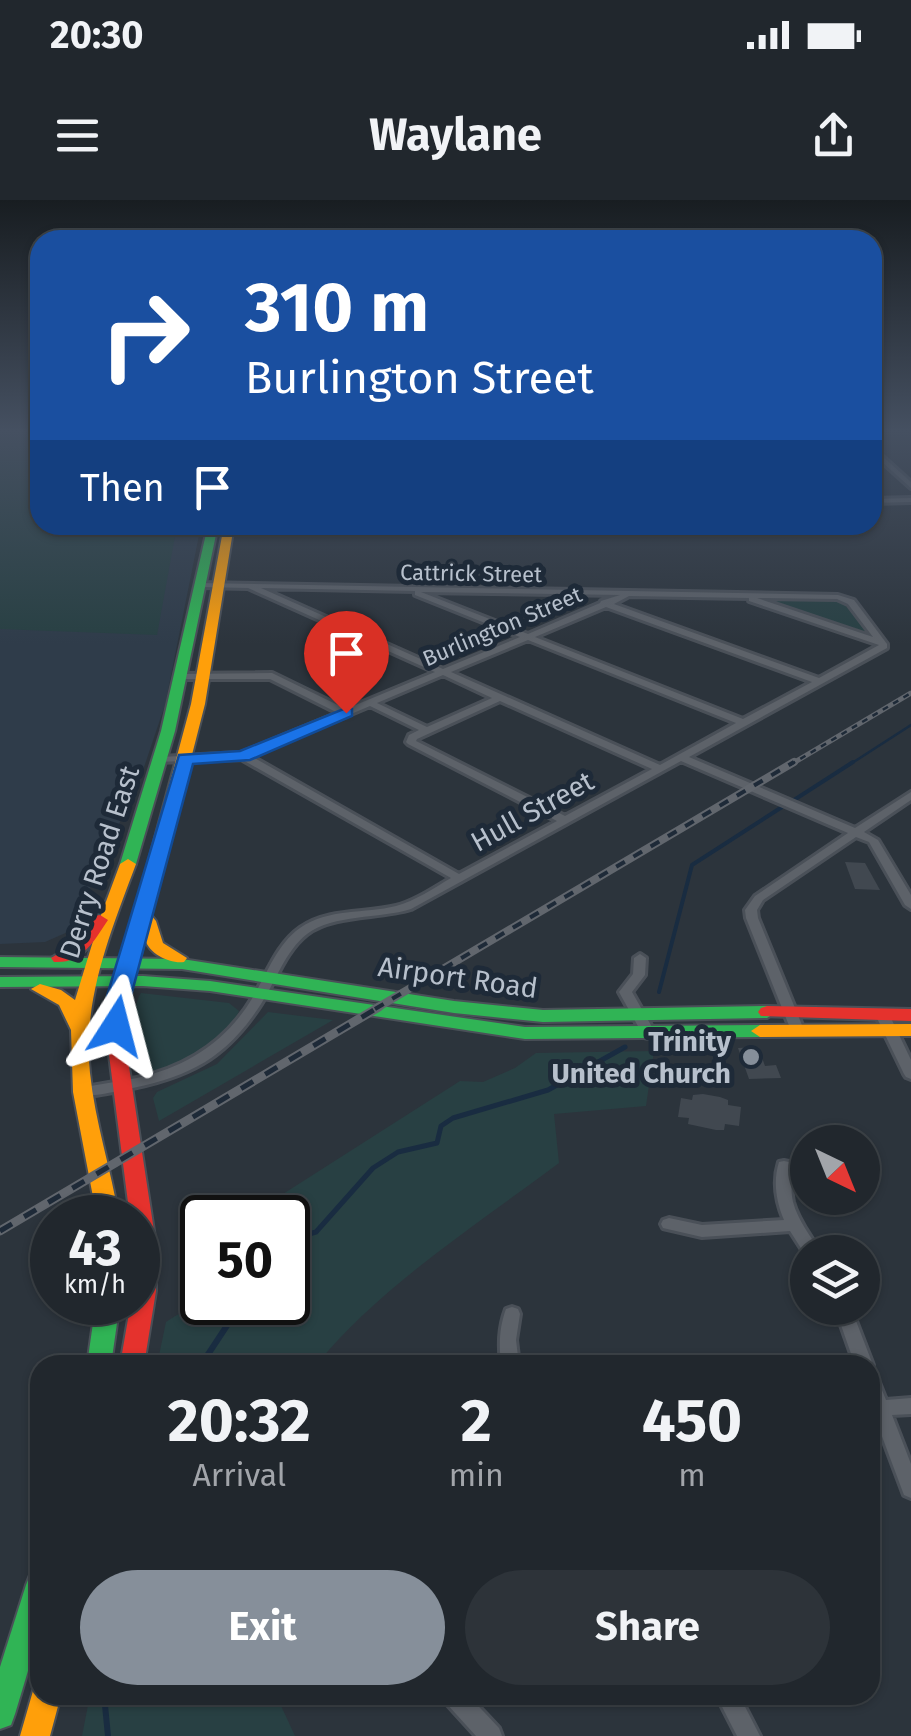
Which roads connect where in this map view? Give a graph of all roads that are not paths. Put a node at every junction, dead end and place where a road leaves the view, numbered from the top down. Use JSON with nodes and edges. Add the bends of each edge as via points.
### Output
{"nodes":[{"id":1,"x":213,"y":535,"type":"edge"},
{"id":2,"x":225,"y":535,"type":"edge"},
{"id":3,"x":214,"y":560,"type":"junction"},
{"id":4,"x":210,"y":585,"type":"junction"},
{"id":5,"x":250,"y":585,"type":"junction"},
{"id":6,"x":409,"y":589,"type":"junction"},
{"id":7,"x":573,"y":592,"type":"junction"},
{"id":8,"x":632,"y":593,"type":"junction"},
{"id":9,"x":740,"y":595,"type":"junction"},
{"id":10,"x":606,"y":604,"type":"junction"},
{"id":11,"x":528,"y":636,"type":"junction"},
{"id":12,"x":881,"y":642,"type":"junction"},
{"id":13,"x":442,"y":673,"type":"junction"},
{"id":14,"x":182,"y":676,"type":"junction"},
{"id":15,"x":204,"y":676,"type":"junction"},
{"id":16,"x":821,"y":682,"type":"junction"},
{"id":17,"x":499,"y":698,"type":"junction"},
{"id":18,"x":370,"y":703,"type":"junction"},
{"id":19,"x":346,"y":713,"type":"junction"},
{"id":20,"x":746,"y":724,"type":"junction"},
{"id":21,"x":426,"y":730,"type":"junction"},
{"id":22,"x":243,"y":756,"type":"junction"},
{"id":23,"x":683,"y":758,"type":"junction"},
{"id":24,"x":185,"y":759,"type":"junction"},
{"id":25,"x":160,"y":760,"type":"junction"},
{"id":26,"x":661,"y":769,"type":"junction"},
{"id":27,"x":911,"y":795,"type":"edge"},
{"id":28,"x":566,"y":821,"type":"junction"},
{"id":29,"x":857,"y":832,"type":"junction"},
{"id":30,"x":460,"y":879,"type":"junction"},
{"id":31,"x":116,"y":902,"type":"junction"},
{"id":32,"x":911,"y":905,"type":"edge"},
{"id":33,"x":140,"y":914,"type":"junction"},
{"id":34,"x":640,"y":958,"type":"dead end"},
{"id":35,"x":0,"y":961,"type":"edge"},
{"id":36,"x":95,"y":961,"type":"junction"},
{"id":37,"x":128,"y":962,"type":"junction"},
{"id":38,"x":201,"y":966,"type":"junction"},
{"id":39,"x":272,"y":976,"type":"junction"},
{"id":40,"x":89,"y":981,"type":"junction"},
{"id":41,"x":123,"y":981,"type":"junction"},
{"id":42,"x":0,"y":985,"type":"edge"},
{"id":43,"x":262,"y":994,"type":"junction"},
{"id":44,"x":911,"y":1015,"type":"edge"},
{"id":45,"x":638,"y":1016,"type":"junction"},
{"id":46,"x":794,"y":1021,"type":"junction"},
{"id":47,"x":886,"y":1022,"type":"junction"},
{"id":48,"x":911,"y":1030,"type":"edge"},
{"id":49,"x":648,"y":1034,"type":"junction"},
{"id":50,"x":79,"y":1040,"type":"junction"},
{"id":51,"x":911,"y":1074,"type":"edge"},
{"id":52,"x":121,"y":1086,"type":"junction"},
{"id":53,"x":82,"y":1092,"type":"junction"},
{"id":54,"x":784,"y":1166,"type":"dead end"},
{"id":55,"x":103,"y":1195,"type":"edge"},
{"id":56,"x":669,"y":1224,"type":"dead end"},
{"id":57,"x":792,"y":1225,"type":"junction"},
{"id":58,"x":799,"y":1235,"type":"edge"},
{"id":59,"x":512,"y":1314,"type":"dead end"},
{"id":60,"x":105,"y":1325,"type":"edge"},
{"id":61,"x":849,"y":1325,"type":"edge"},
{"id":62,"x":100,"y":1355,"type":"edge"},
{"id":63,"x":134,"y":1355,"type":"edge"},
{"id":64,"x":509,"y":1355,"type":"edge"},
{"id":65,"x":860,"y":1355,"type":"edge"},
{"id":66,"x":911,"y":1406,"type":"edge"},
{"id":67,"x":880,"y":1408,"type":"edge"},
{"id":68,"x":880,"y":1419,"type":"edge"},
{"id":69,"x":911,"y":1489,"type":"edge"},
{"id":70,"x":30,"y":1617,"type":"edge"},
{"id":71,"x":43,"y":1705,"type":"edge"},
{"id":72,"x":463,"y":1705,"type":"edge"},
{"id":73,"x":732,"y":1705,"type":"edge"},
{"id":74,"x":0,"y":1714,"type":"edge"},
{"id":75,"x":35,"y":1736,"type":"edge"},
{"id":76,"x":491,"y":1736,"type":"edge"},
{"id":77,"x":748,"y":1736,"type":"edge"}],
"edges":[{"from":1,"to":3,"type":"main road","name":"Derry Road East"},
{"from":2,"to":3,"type":"main road","name":"Derry Road East"},
{"from":3,"to":4,"type":"main road","name":"Derry Road East"},
{"from":4,"to":5,"type":"street","name":"Cattrick Street"},
{"from":4,"to":14,"type":"main road","name":"Derry Road East"},
{"from":4,"to":15,"type":"main road","name":"Derry Road East"},
{"from":5,"to":6,"type":"street","name":"Cattrick Street"},
{"from":5,"to":13,"type":"street"},
{"from":6,"to":7,"type":"street","name":"Cattrick Street"},
{"from":6,"to":11,"type":"street"},
{"from":7,"to":8,"type":"street","name":"Cattrick Street"},
{"from":7,"to":10,"type":"street"},
{"from":8,"to":9,"type":"street","name":"Cattrick Street"},
{"from":8,"to":10,"type":"street","name":"Burlington Street"},
{"from":9,"to":12,"type":"street"},
{"from":9,"to":12,"type":"street","via":[[844,598]]},
{"from":10,"to":11,"type":"street","name":"Burlington Street"},
{"from":10,"to":16,"type":"street"},
{"from":11,"to":13,"type":"street","name":"Burlington Street"},
{"from":11,"to":20,"type":"street"},
{"from":12,"to":16,"type":"street","name":"Hull Street","via":[[882,650]]},
{"from":13,"to":17,"type":"street"},
{"from":13,"to":18,"type":"street","name":"Burlington Street"},
{"from":14,"to":15,"type":"street"},
{"from":14,"to":25,"type":"main road","name":"Derry Road East"},
{"from":15,"to":19,"type":"street","via":[[272,676]]},
{"from":15,"to":24,"type":"main road","name":"Derry Road East"},
{"from":16,"to":20,"type":"street","name":"Hull Street"},
{"from":17,"to":21,"type":"street"},
{"from":17,"to":26,"type":"street"},
{"from":18,"to":19,"type":"street","name":"Burlington Street"},
{"from":18,"to":21,"type":"street"},
{"from":19,"to":22,"type":"street","name":"Burlington Street"},
{"from":20,"to":23,"type":"street","name":"Hull Street"},
{"from":21,"to":28,"type":"street","via":[[412,737],[413,745]]},
{"from":22,"to":24,"type":"street","name":"Burlington Street"},
{"from":22,"to":30,"type":"street"},
{"from":23,"to":26,"type":"street","name":"Hull Street"},
{"from":23,"to":29,"type":"street"},
{"from":24,"to":25,"type":"street","name":"Burlington Street"},
{"from":24,"to":33,"type":"main road","name":"Derry Road East"},
{"from":25,"to":31,"type":"main road","name":"Derry Road East"},
{"from":26,"to":28,"type":"street","name":"Hull Street"},
{"from":27,"to":29,"type":"street"},
{"from":28,"to":30,"type":"street","name":"Hull Street"},
{"from":29,"to":32,"type":"street","via":[[876,844]]},
{"from":29,"to":46,"type":"street","via":[[754,905],[752,918]]},
{"from":30,"to":39,"type":"street","name":"Hull Street","via":[[403,909],[310,927]]},
{"from":31,"to":35,"type":"main road","via":[[71,956]]},
{"from":31,"to":36,"type":"main road","name":"Derry Road East"},
{"from":33,"to":37,"type":"main road","name":"Derry Road East"},
{"from":33,"to":38,"type":"main road","via":[[155,948]]},
{"from":34,"to":45,"type":"street","via":[[639,974],[625,992]]},
{"from":35,"to":36,"type":"main road","name":"Airport Road"},
{"from":36,"to":37,"type":"main road","name":"Airport Road"},
{"from":36,"to":40,"type":"main road","name":"Derry Road East"},
{"from":37,"to":38,"type":"main road","name":"Airport Road"},
{"from":37,"to":41,"type":"main road","name":"Derry Road East"},
{"from":38,"to":39,"type":"main road","name":"Airport Road"},
{"from":39,"to":43,"type":"street","name":"Hull Street"},
{"from":39,"to":45,"type":"main road","name":"Airport Road","via":[[476,1010]]},
{"from":40,"to":41,"type":"main road","name":"Airport Road"},
{"from":40,"to":42,"type":"main road","name":"Airport Road"},
{"from":40,"to":50,"type":"main road","name":"Derry Road East"},
{"from":41,"to":43,"type":"main road","name":"Airport Road"},
{"from":41,"to":52,"type":"main road","name":"Derry Road East","via":[[116,1043]]},
{"from":42,"to":50,"type":"main road","via":[[62,995],[77,1016]]},
{"from":43,"to":49,"type":"main road","name":"Airport Road","via":[[489,1030]]},
{"from":43,"to":52,"type":"street","name":"Hull Street","via":[[219,1050],[172,1074]]},
{"from":44,"to":47,"type":"main road","name":"Airport Road"},
{"from":45,"to":46,"type":"main road","name":"Airport Road"},
{"from":45,"to":49,"type":"street"},
{"from":46,"to":47,"type":"main road","name":"Airport Road"},
{"from":46,"to":49,"type":"main road","name":"Airport Road"},
{"from":47,"to":48,"type":"main road","name":"Airport Road"},
{"from":47,"to":51,"type":"street"},
{"from":50,"to":53,"type":"main road","name":"Derry Road East"},
{"from":52,"to":53,"type":"street","name":"Hull Street"},
{"from":52,"to":63,"type":"main road","name":"Derry Road East","via":[[144,1244],[145,1290]]},
{"from":53,"to":55,"type":"main road","name":"Derry Road East"},
{"from":54,"to":57,"type":"street","via":[[781,1196]]},
{"from":56,"to":57,"type":"street","via":[[702,1230]]},
{"from":57,"to":58,"type":"street"},
{"from":59,"to":64,"type":"street"},
{"from":60,"to":62,"type":"main road"},
{"from":61,"to":65,"type":"street"},
{"from":66,"to":67,"type":"street"},
{"from":68,"to":69,"type":"street"},
{"from":70,"to":74,"type":"main road"},
{"from":71,"to":75,"type":"main road"},
{"from":72,"to":76,"type":"street"},
{"from":73,"to":77,"type":"street"}]}
